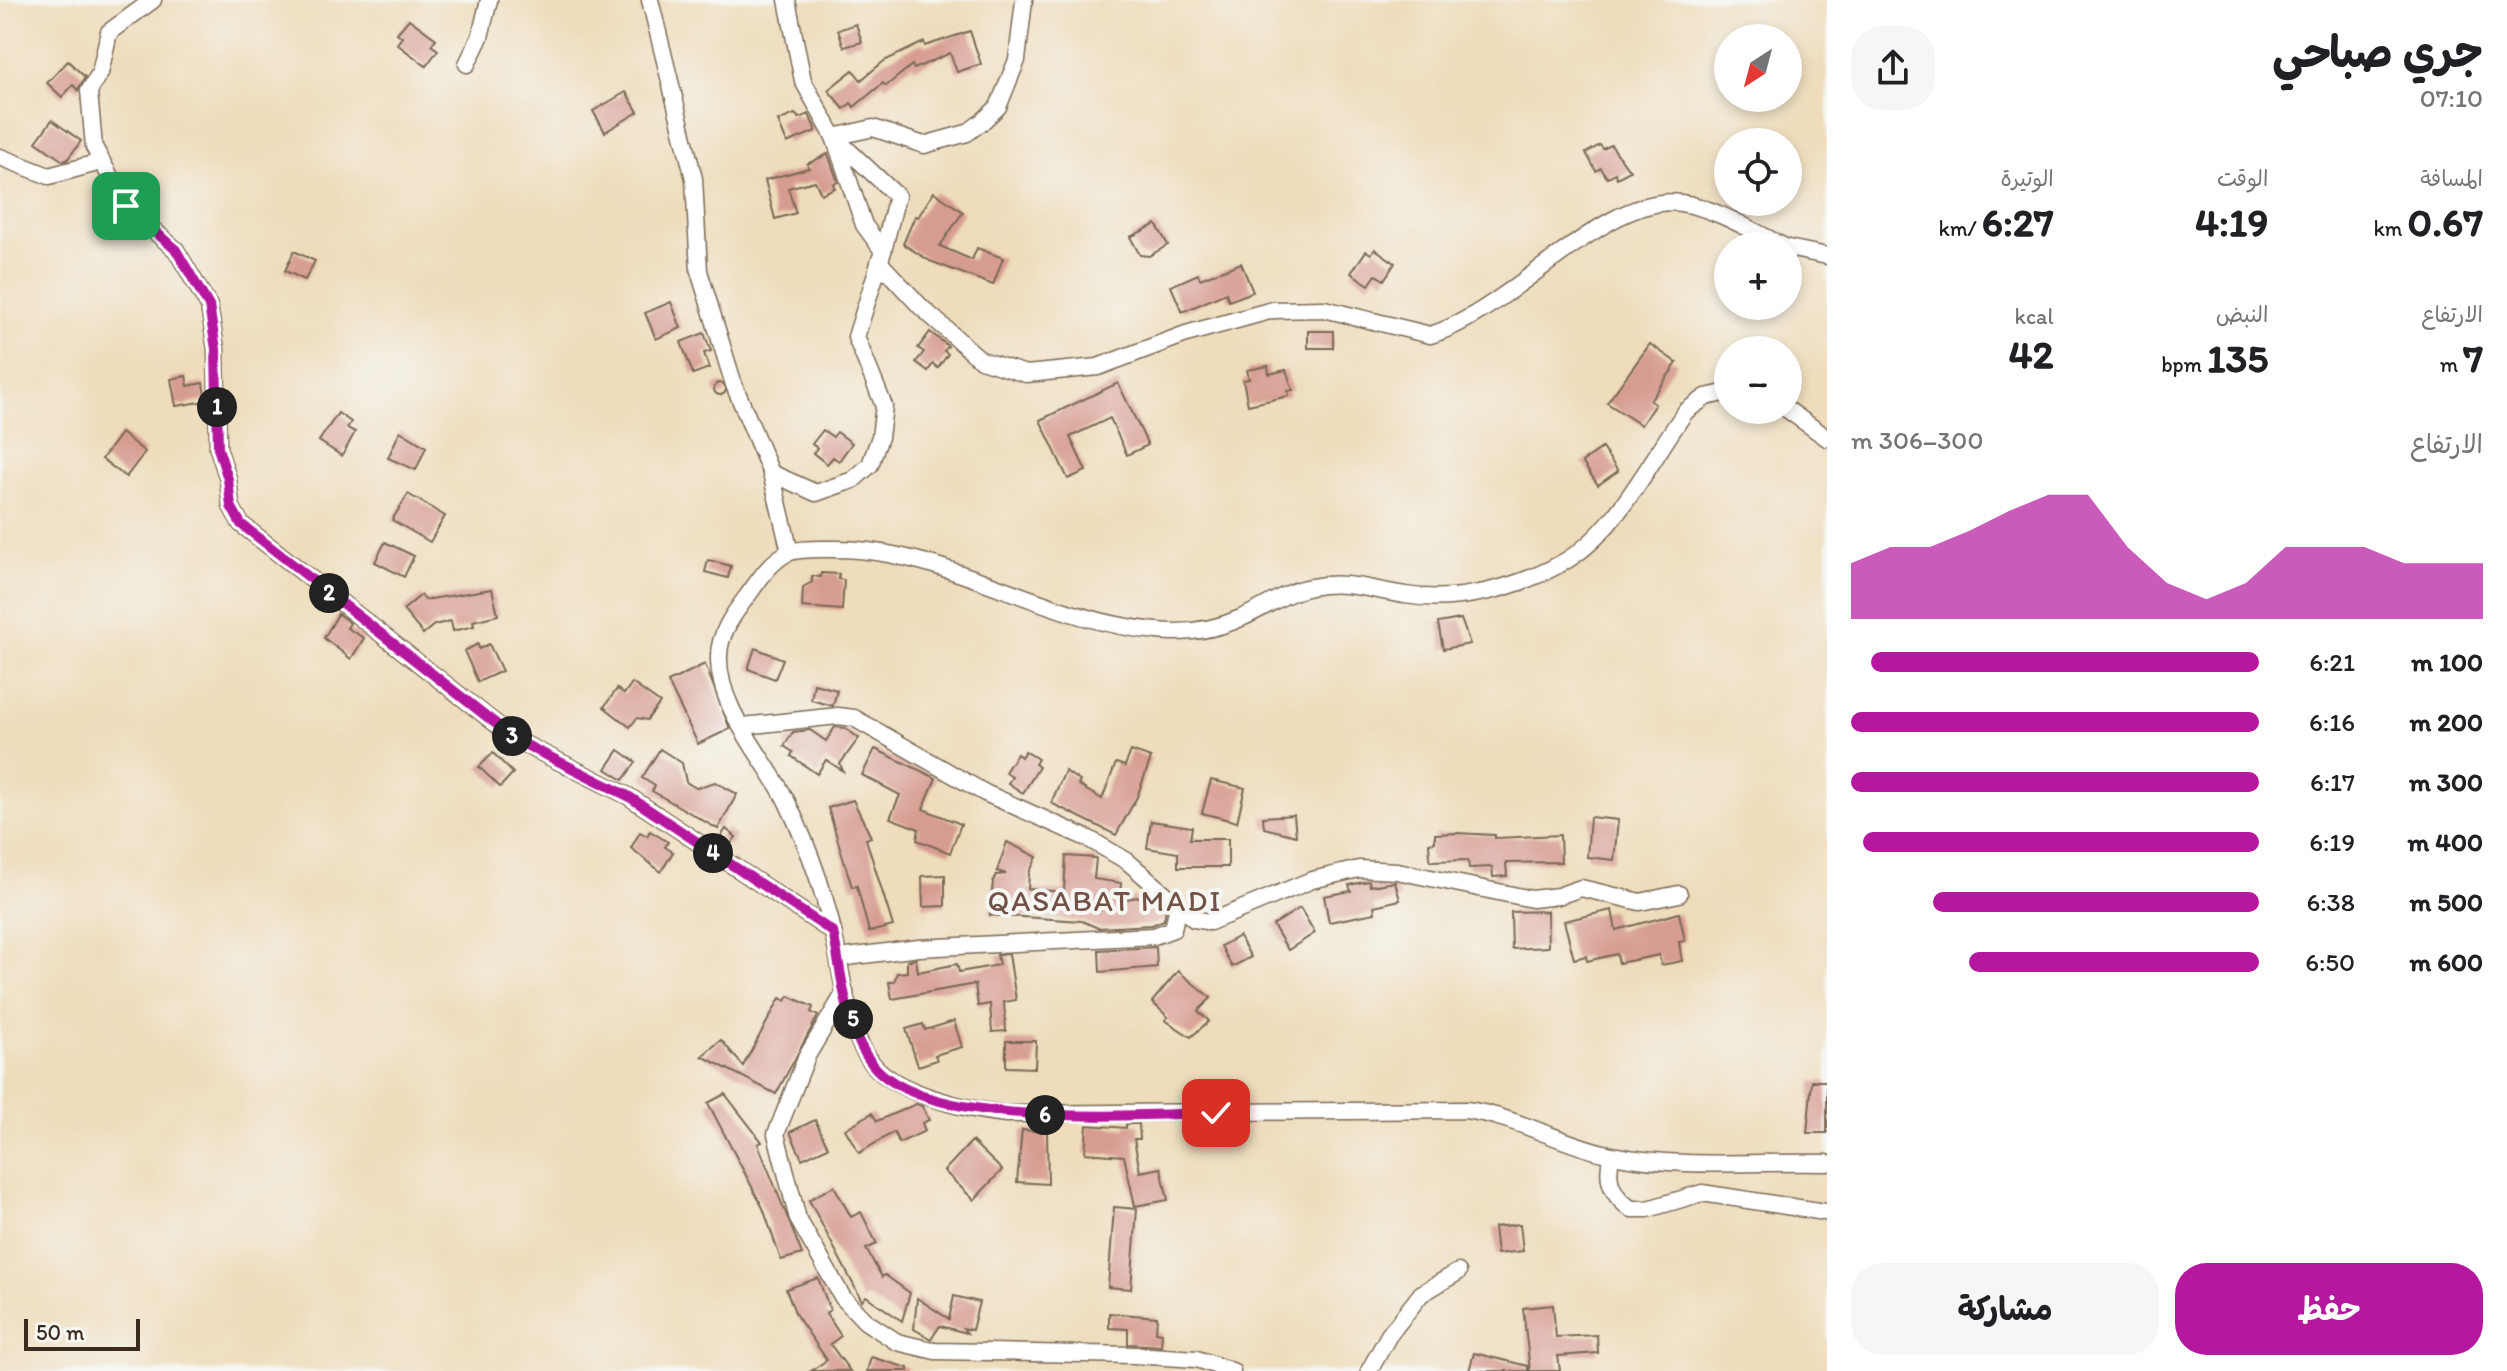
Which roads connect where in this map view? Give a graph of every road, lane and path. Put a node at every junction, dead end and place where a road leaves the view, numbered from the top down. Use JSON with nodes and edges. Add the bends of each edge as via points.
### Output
{"nodes":[{"id":1,"x":153,"y":0,"type":"edge"},
{"id":2,"x":489,"y":0,"type":"edge"},
{"id":3,"x":650,"y":0,"type":"edge"},
{"id":4,"x":787,"y":0,"type":"edge"},
{"id":5,"x":1024,"y":0,"type":"edge"},
{"id":6,"x":467,"y":64,"type":"dead end"},
{"id":7,"x":834,"y":137,"type":"junction"},
{"id":8,"x":0,"y":157,"type":"edge"},
{"id":9,"x":101,"y":162,"type":"junction"},
{"id":10,"x":1753,"y":232,"type":"edge"},
{"id":11,"x":1802,"y":251,"type":"edge"},
{"id":12,"x":881,"y":256,"type":"junction"},
{"id":13,"x":1827,"y":256,"type":"edge"},
{"id":14,"x":1714,"y":395,"type":"edge"},
{"id":15,"x":1802,"y":420,"type":"edge"},
{"id":16,"x":1827,"y":438,"type":"edge"},
{"id":17,"x":771,"y":473,"type":"junction"},
{"id":18,"x":790,"y":552,"type":"junction"},
{"id":19,"x":743,"y":726,"type":"junction"},
{"id":20,"x":1679,"y":894,"type":"dead end"},
{"id":21,"x":1178,"y":905,"type":"junction"},
{"id":22,"x":833,"y":932,"type":"junction"},
{"id":23,"x":839,"y":958,"type":"junction"},
{"id":24,"x":845,"y":992,"type":"junction"},
{"id":25,"x":1612,"y":1155,"type":"junction"},
{"id":26,"x":1827,"y":1163,"type":"edge"},
{"id":27,"x":1825,"y":1212,"type":"dead end"},
{"id":28,"x":1458,"y":1272,"type":"dead end"},
{"id":29,"x":1232,"y":1371,"type":"edge"},
{"id":30,"x":1369,"y":1371,"type":"edge"}],
"edges":[{"from":1,"to":9,"type":"street","via":[[109,32],[100,73],[89,91],[94,147]]},
{"from":2,"to":6,"type":"street"},
{"from":3,"to":17,"type":"street","via":[[694,179],[699,271],[734,385]]},
{"from":4,"to":7,"type":"street","via":[[803,81]]},
{"from":5,"to":7,"type":"street","via":[[1017,60],[998,107],[967,133],[924,145],[873,128]]},
{"from":7,"to":12,"type":"street","via":[[864,225]]},
{"from":7,"to":12,"type":"street","via":[[897,196]]},
{"from":8,"to":9,"type":"street","via":[[49,176]]},
{"from":9,"to":22,"type":"street","via":[[126,206],[176,250],[209,306],[216,349],[218,448],[231,506],[241,524],[518,741],[628,796]]},
{"from":10,"to":12,"type":"street","via":[[1684,203],[1659,202],[1618,216],[1518,287],[1430,335],[1324,309],[1273,310],[1186,334],[1119,362],[1052,374],[1026,374],[981,360],[921,307]]},
{"from":11,"to":13,"type":"street"},
{"from":12,"to":17,"type":"street","via":[[856,337],[884,406],[870,465],[853,480],[816,493]]},
{"from":14,"to":18,"type":"street","via":[[1686,411],[1607,526],[1582,551],[1525,580],[1455,596],[1406,596],[1351,583],[1323,585],[1288,594],[1205,630],[1153,631],[1082,617],[936,566],[847,549]]},
{"from":15,"to":16,"type":"street"},
{"from":17,"to":18,"type":"street"},
{"from":18,"to":19,"type":"street","via":[[775,562],[738,609],[718,653],[725,692]]},
{"from":19,"to":21,"type":"street","via":[[854,718],[985,793],[1089,839],[1127,861]]},
{"from":19,"to":22,"type":"street","via":[[795,820]]},
{"from":20,"to":21,"type":"street","via":[[1640,902],[1581,888],[1532,899],[1397,871],[1359,869],[1312,880],[1221,920],[1194,919]]},
{"from":21,"to":23,"type":"street","via":[[1173,929],[1154,936],[919,948]]},
{"from":22,"to":23,"type":"street"},
{"from":23,"to":24,"type":"street"},
{"from":24,"to":25,"type":"street","via":[[866,1054],[882,1074],[983,1112],[1466,1110],[1522,1122]]},
{"from":24,"to":29,"type":"street","via":[[807,1056],[776,1134],[798,1219],[831,1280],[865,1321],[897,1342],[935,1351],[1161,1356],[1197,1359]]},
{"from":25,"to":26,"type":"street","via":[[1684,1164]]},
{"from":25,"to":27,"type":"street","via":[[1609,1181],[1615,1196],[1631,1209],[1702,1193]]},
{"from":28,"to":30,"type":"street","via":[[1421,1294]]}]}
